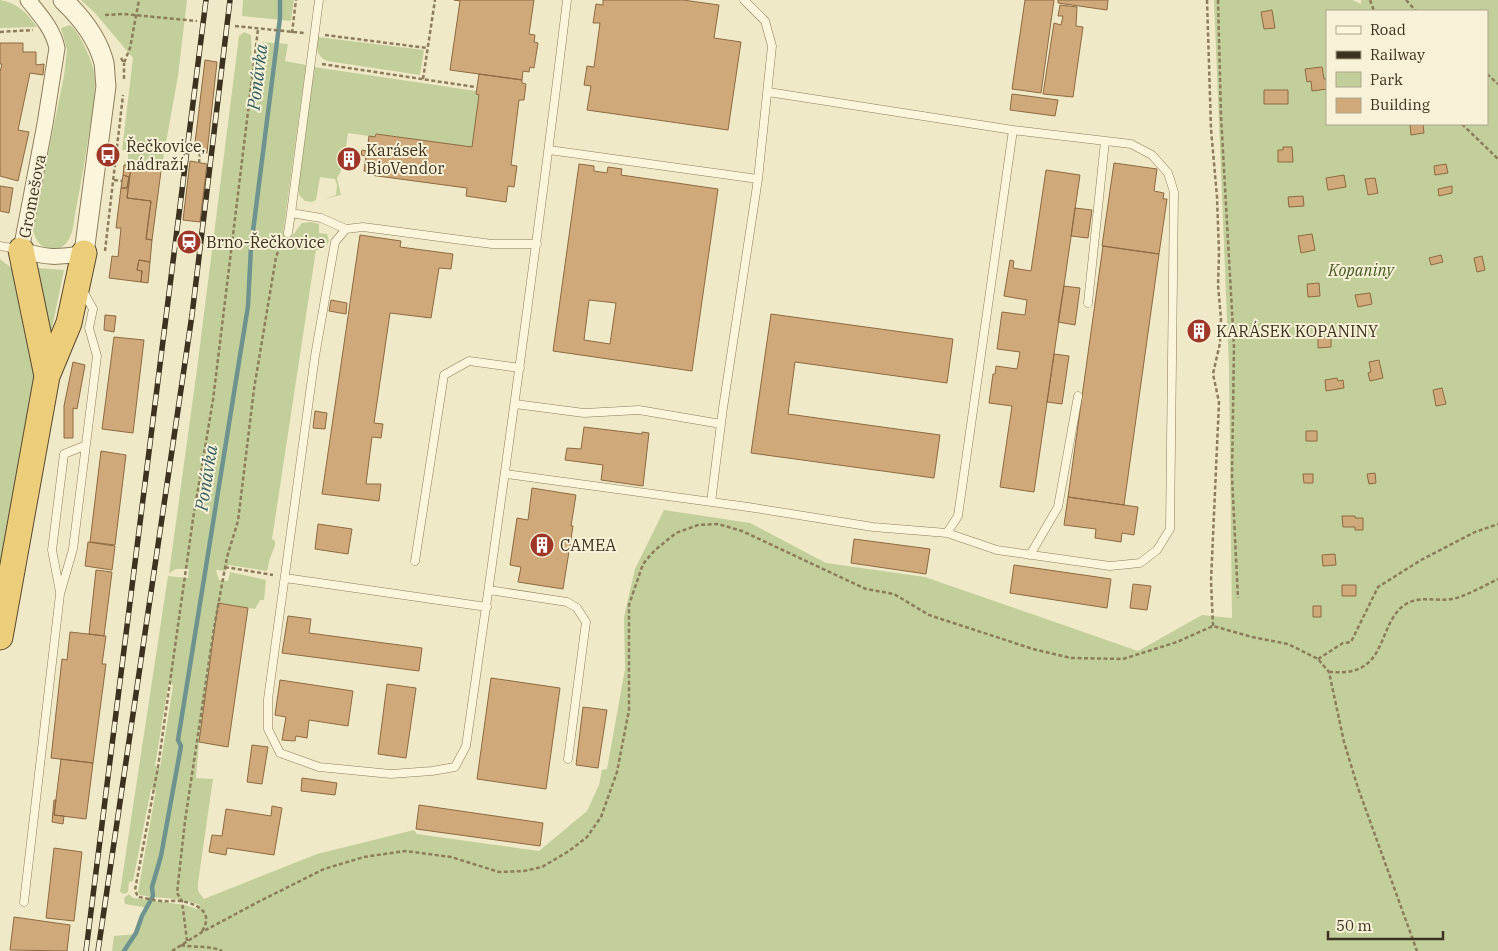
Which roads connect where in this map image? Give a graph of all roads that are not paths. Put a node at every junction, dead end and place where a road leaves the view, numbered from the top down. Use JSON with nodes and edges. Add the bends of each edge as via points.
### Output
{"nodes":[{"id":1,"x":28,"y":0,"type":"edge"},
{"id":2,"x":63,"y":0,"type":"edge"},
{"id":3,"x":319,"y":0,"type":"edge"},
{"id":4,"x":567,"y":0,"type":"edge"},
{"id":5,"x":744,"y":0,"type":"edge"},
{"id":6,"x":768,"y":92,"type":"junction"},
{"id":7,"x":1013,"y":130,"type":"junction"},
{"id":8,"x":1105,"y":141,"type":"junction"},
{"id":9,"x":549,"y":150,"type":"junction"},
{"id":10,"x":758,"y":179,"type":"junction"},
{"id":11,"x":291,"y":213,"type":"junction"},
{"id":12,"x":346,"y":229,"type":"junction"},
{"id":13,"x":288,"y":233,"type":"road end"},
{"id":14,"x":537,"y":244,"type":"junction"},
{"id":15,"x":11,"y":248,"type":"edge"},
{"id":16,"x":94,"y":254,"type":"junction"},
{"id":17,"x":78,"y":282,"type":"junction"},
{"id":18,"x":1088,"y":302,"type":"dead end"},
{"id":19,"x":520,"y":368,"type":"junction"},
{"id":20,"x":47,"y":376,"type":"junction"},
{"id":21,"x":1078,"y":396,"type":"dead end"},
{"id":22,"x":515,"y":404,"type":"junction"},
{"id":23,"x":721,"y":424,"type":"junction"},
{"id":24,"x":84,"y":446,"type":"junction"},
{"id":25,"x":506,"y":474,"type":"junction"},
{"id":26,"x":711,"y":502,"type":"junction"},
{"id":27,"x":947,"y":533,"type":"junction"},
{"id":28,"x":1030,"y":555,"type":"junction"},
{"id":29,"x":415,"y":561,"type":"dead end"},
{"id":30,"x":285,"y":578,"type":"junction"},
{"id":31,"x":489,"y":590,"type":"junction"},
{"id":32,"x":60,"y":594,"type":"junction"},
{"id":33,"x":486,"y":607,"type":"junction"},
{"id":34,"x":0,"y":637,"type":"edge"},
{"id":35,"x":568,"y":759,"type":"dead end"},
{"id":36,"x":24,"y":902,"type":"dead end"}],
"edges":[{"from":1,"to":15,"type":"street","name":"Gromešova","via":[[49,27],[57,48],[47,116]]},
{"from":2,"to":16,"type":"street","via":[[82,19],[104,62],[106,86]]},
{"from":3,"to":11,"type":"lane"},
{"from":4,"to":9,"type":"lane"},
{"from":5,"to":6,"type":"lane","via":[[764,22],[772,46]]},
{"from":6,"to":7,"type":"lane"},
{"from":6,"to":10,"type":"lane"},
{"from":7,"to":8,"type":"lane"},
{"from":7,"to":27,"type":"lane","via":[[958,516]]},
{"from":8,"to":18,"type":"lane"},
{"from":8,"to":28,"type":"lane","via":[[1131,144],[1152,154],[1168,172],[1174,192],[1170,529],[1157,550],[1140,563],[1110,566]]},
{"from":9,"to":10,"type":"lane"},
{"from":9,"to":14,"type":"lane"},
{"from":10,"to":23,"type":"lane"},
{"from":11,"to":12,"type":"lane","via":[[321,218]]},
{"from":11,"to":13,"type":"lane"},
{"from":12,"to":14,"type":"lane","via":[[363,227],[492,244]]},
{"from":12,"to":30,"type":"lane","via":[[335,242],[316,346]]},
{"from":14,"to":19,"type":"lane"},
{"from":15,"to":16,"type":"street","name":"Gromešova","via":[[60,258]]},
{"from":15,"to":20,"type":"highway"},
{"from":16,"to":17,"type":"highway"},
{"from":17,"to":20,"type":"highway","via":[[69,322]]},
{"from":17,"to":24,"type":"lane","via":[[93,309],[89,328],[97,356]]},
{"from":19,"to":22,"type":"lane"},
{"from":19,"to":29,"type":"lane","via":[[469,361],[444,375]]},
{"from":20,"to":34,"type":"highway"},
{"from":21,"to":28,"type":"lane","via":[[1058,507]]},
{"from":22,"to":23,"type":"lane","via":[[584,413],[639,410]]},
{"from":22,"to":25,"type":"lane"},
{"from":23,"to":26,"type":"lane"},
{"from":24,"to":32,"type":"lane","via":[[73,549]]},
{"from":24,"to":32,"type":"lane","via":[[64,454],[52,550]]},
{"from":25,"to":26,"type":"lane"},
{"from":25,"to":31,"type":"lane"},
{"from":26,"to":27,"type":"lane","via":[[874,527]]},
{"from":27,"to":28,"type":"lane","via":[[997,550]]},
{"from":30,"to":33,"type":"lane"},
{"from":30,"to":33,"type":"lane","via":[[268,699],[268,729],[280,753],[319,767],[390,774],[455,767],[466,746]]},
{"from":31,"to":33,"type":"lane"},
{"from":31,"to":35,"type":"lane","via":[[567,602],[577,608],[586,622]]},
{"from":32,"to":36,"type":"lane"}]}
